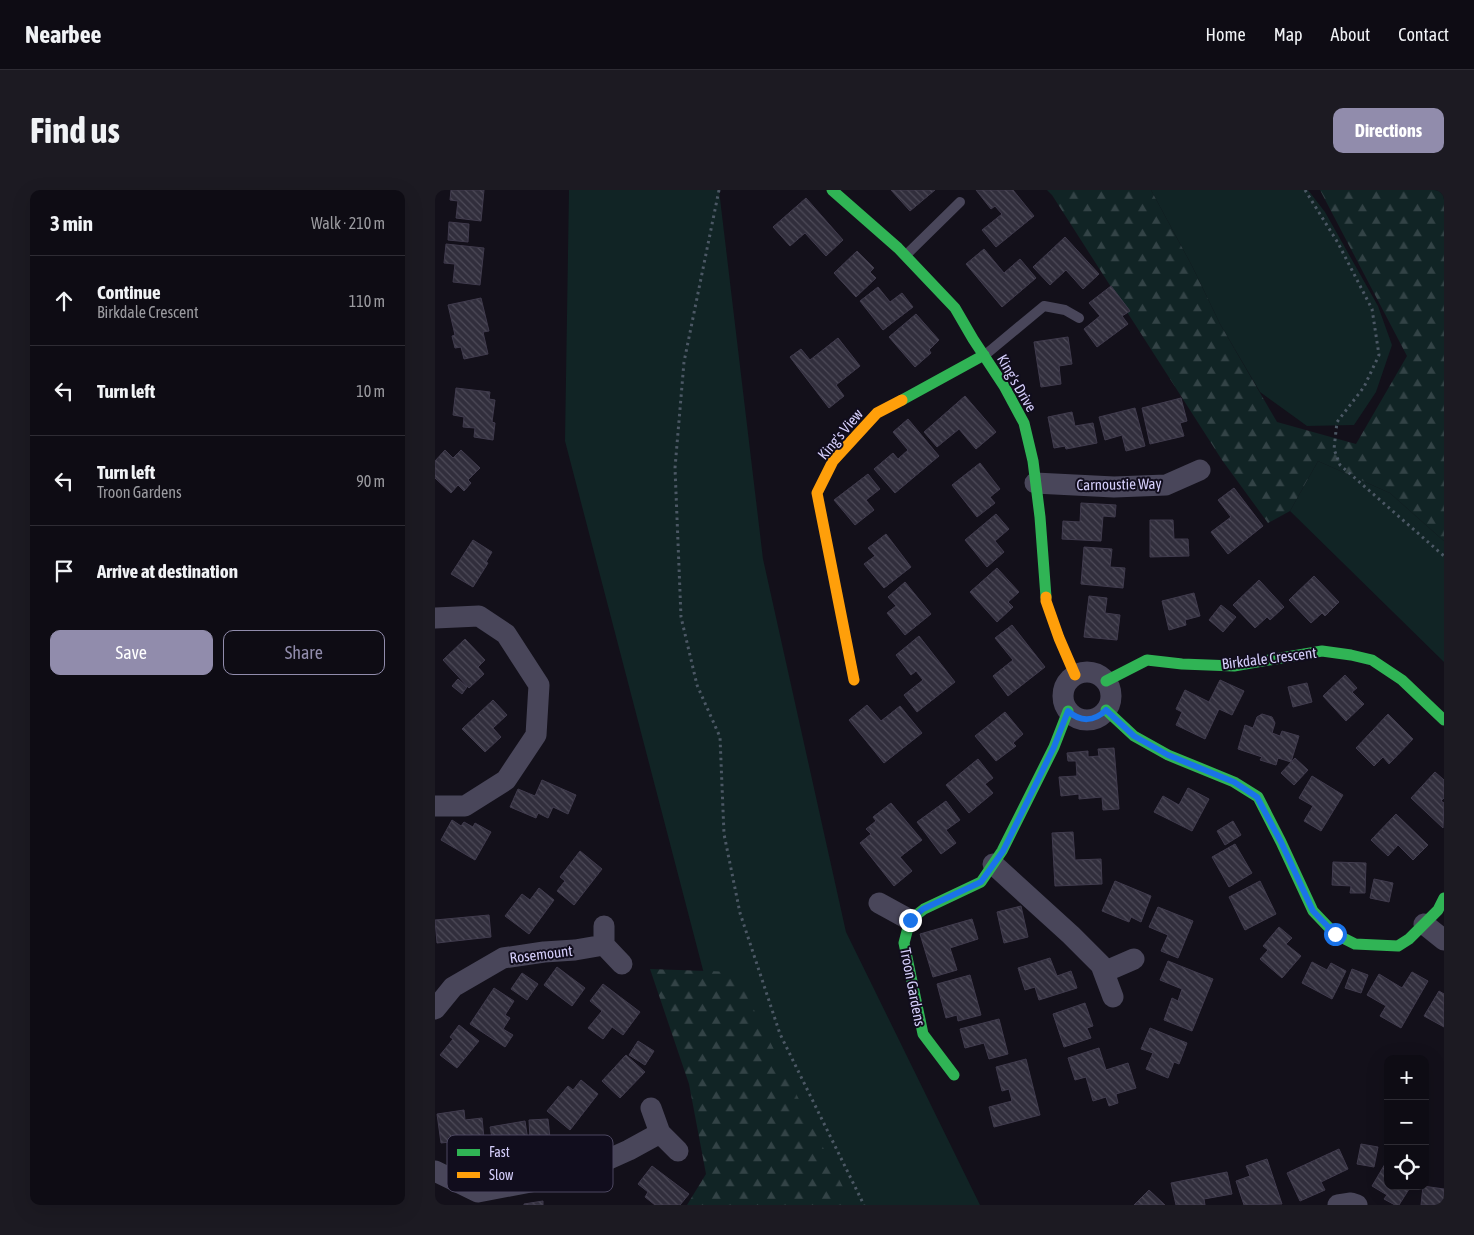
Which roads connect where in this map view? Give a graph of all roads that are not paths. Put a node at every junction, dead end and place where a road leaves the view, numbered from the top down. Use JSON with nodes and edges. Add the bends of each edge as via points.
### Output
{"nodes":[{"id":1,"x":831,"y":190,"type":"edge"},
{"id":2,"x":960,"y":202,"type":"dead end"},
{"id":3,"x":905,"y":256,"type":"junction"},
{"id":4,"x":1079,"y":318,"type":"dead end"},
{"id":5,"x":984,"y":355,"type":"junction"},
{"id":6,"x":1200,"y":470,"type":"dead end"},
{"id":7,"x":1035,"y":483,"type":"junction"},
{"id":8,"x":435,"y":618,"type":"edge"},
{"id":9,"x":1075,"y":675,"type":"junction"},
{"id":10,"x":854,"y":680,"type":"dead end"},
{"id":11,"x":1106,"y":681,"type":"junction"},
{"id":12,"x":1106,"y":710,"type":"junction"},
{"id":13,"x":1068,"y":711,"type":"junction"},
{"id":14,"x":1444,"y":720,"type":"edge"},
{"id":15,"x":435,"y":806,"type":"edge"},
{"id":16,"x":993,"y":864,"type":"junction"},
{"id":17,"x":1444,"y":898,"type":"edge"},
{"id":18,"x":879,"y":903,"type":"dead end"},
{"id":19,"x":910,"y":920,"type":"junction"},
{"id":20,"x":1424,"y":924,"type":"junction"},
{"id":21,"x":1444,"y":940,"type":"edge"},
{"id":22,"x":1134,"y":959,"type":"dead end"},
{"id":23,"x":621,"y":964,"type":"dead end"},
{"id":24,"x":1104,"y":972,"type":"junction"},
{"id":25,"x":1113,"y":997,"type":"dead end"},
{"id":26,"x":435,"y":1009,"type":"edge"},
{"id":27,"x":954,"y":1074,"type":"dead end"},
{"id":28,"x":651,"y":1108,"type":"dead end"},
{"id":29,"x":660,"y":1133,"type":"junction"},
{"id":30,"x":678,"y":1151,"type":"dead end"},
{"id":31,"x":613,"y":1157,"type":"edge"},
{"id":32,"x":435,"y":1171,"type":"edge"},
{"id":33,"x":447,"y":1177,"type":"edge"},
{"id":34,"x":1338,"y":1205,"type":"edge"},
{"id":35,"x":1357,"y":1205,"type":"edge"}],
"edges":[{"from":1,"to":3,"type":"street","name":"King's Drive"},
{"from":2,"to":3,"type":"lane"},
{"from":3,"to":5,"type":"street","name":"King's Drive","via":[[955,308]]},
{"from":4,"to":5,"type":"lane","via":[[1065,310],[1044,306]]},
{"from":5,"to":7,"type":"street","name":"King's Drive","via":[[1024,422]]},
{"from":5,"to":10,"type":"street","name":"King's View","via":[[877,413],[833,462],[817,492]]},
{"from":6,"to":7,"type":"street","name":"Carnoustie Way","via":[[1166,484],[1114,487]]},
{"from":7,"to":9,"type":"street","name":"King's Drive","via":[[1046,601]]},
{"from":8,"to":15,"type":"street","via":[[479,616],[506,634],[539,685],[536,736],[506,780],[465,806]]},
{"from":9,"to":11,"type":"street","via":[[1095,673]]},
{"from":9,"to":13,"type":"street","via":[[1063,691]]},
{"from":11,"to":12,"type":"street","via":[[1111,696]]},
{"from":11,"to":14,"type":"street","name":"Birkdale Crescent","via":[[1147,660],[1234,666],[1322,651],[1372,660],[1402,680]]},
{"from":12,"to":13,"type":"street","via":[[1087,720]]},
{"from":12,"to":20,"type":"street","via":[[1134,736],[1168,755],[1234,782],[1257,797],[1313,911],[1335,934],[1355,944],[1398,946]]},
{"from":13,"to":16,"type":"street","via":[[1054,747],[1003,851]]},
{"from":16,"to":19,"type":"street","via":[[981,882],[923,909]]},
{"from":16,"to":24,"type":"street","via":[[1071,935]]},
{"from":17,"to":20,"type":"street","via":[[1438,910]]},
{"from":18,"to":19,"type":"street"},
{"from":19,"to":27,"type":"street","name":"Troon Gardens","via":[[904,943],[923,1034]]},
{"from":20,"to":21,"type":"street"},
{"from":22,"to":24,"type":"street"},
{"from":23,"to":26,"type":"street","name":"Rosemount","via":[[604,935],[575,950],[503,958],[453,987]]},
{"from":24,"to":25,"type":"street"},
{"from":28,"to":29,"type":"street"},
{"from":29,"to":30,"type":"street"},
{"from":29,"to":31,"type":"street"},
{"from":32,"to":33,"type":"street"},
{"from":34,"to":35,"type":"street"}]}
